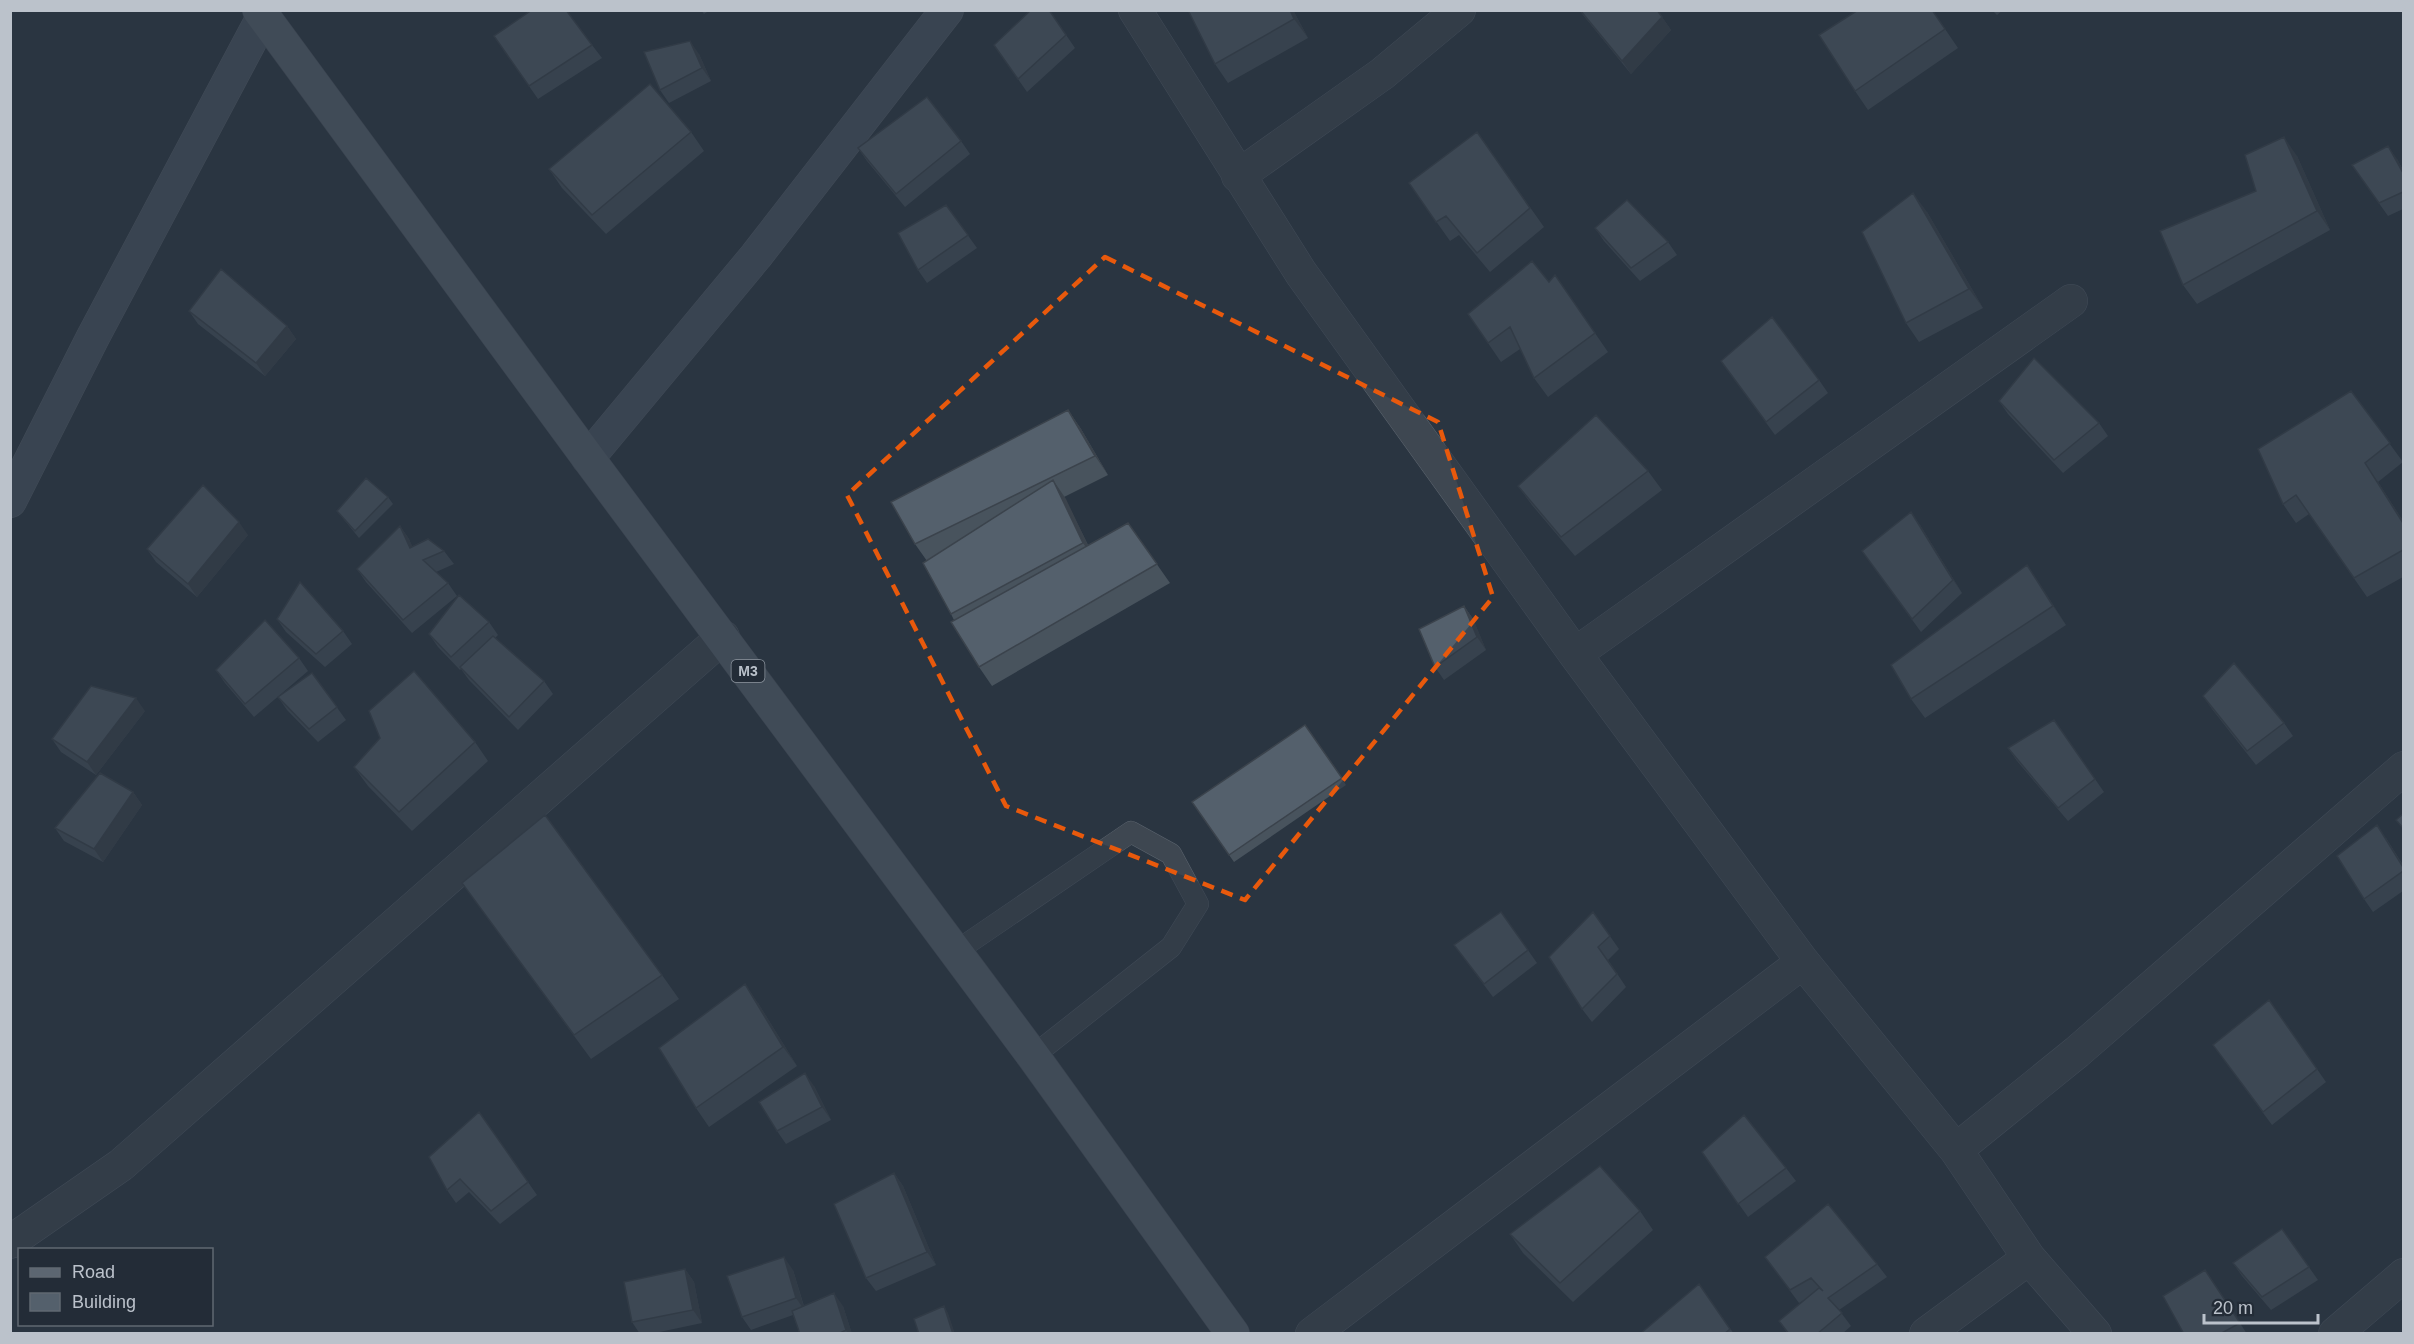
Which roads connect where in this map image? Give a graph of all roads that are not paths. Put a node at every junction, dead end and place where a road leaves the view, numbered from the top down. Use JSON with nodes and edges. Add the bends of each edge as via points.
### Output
{"nodes":[{"id":1,"x":947,"y":10,"type":"edge"},
{"id":2,"x":1135,"y":10,"type":"edge"},
{"id":3,"x":1459,"y":10,"type":"edge"},
{"id":4,"x":261,"y":14,"type":"edge"},
{"id":5,"x":1238,"y":177,"type":"junction"},
{"id":6,"x":2071,"y":301,"type":"dead end"},
{"id":7,"x":588,"y":458,"type":"junction"},
{"id":8,"x":10,"y":501,"type":"edge"},
{"id":9,"x":723,"y":637,"type":"junction"},
{"id":10,"x":1575,"y":654,"type":"junction"},
{"id":11,"x":2403,"y":768,"type":"edge"},
{"id":12,"x":955,"y":952,"type":"junction"},
{"id":13,"x":1803,"y":962,"type":"junction"},
{"id":14,"x":1033,"y":1056,"type":"junction"},
{"id":15,"x":1956,"y":1150,"type":"junction"},
{"id":16,"x":10,"y":1242,"type":"edge"},
{"id":17,"x":2030,"y":1258,"type":"junction"},
{"id":18,"x":2403,"y":1275,"type":"edge"},
{"id":19,"x":1233,"y":1334,"type":"edge"},
{"id":20,"x":1312,"y":1334,"type":"edge"},
{"id":21,"x":1926,"y":1334,"type":"edge"},
{"id":22,"x":2095,"y":1334,"type":"edge"},
{"id":23,"x":2335,"y":1334,"type":"edge"}],
"edges":[{"from":1,"to":7,"type":"street","via":[[756,256]]},
{"from":2,"to":5,"type":"street"},
{"from":3,"to":5,"type":"street","via":[[1382,74]]},
{"from":4,"to":7,"type":"main road","number":"M3"},
{"from":4,"to":8,"type":"street"},
{"from":5,"to":10,"type":"street","via":[[1301,273]]},
{"from":6,"to":10,"type":"street"},
{"from":7,"to":9,"type":"main road","number":"M3"},
{"from":9,"to":12,"type":"main road","number":"M3"},
{"from":9,"to":16,"type":"street","via":[[121,1165]]},
{"from":10,"to":13,"type":"street"},
{"from":11,"to":15,"type":"street","via":[[2078,1052]]},
{"from":12,"to":14,"type":"main road","number":"M3"},
{"from":12,"to":14,"type":"lane","via":[[1131,832],[1172,854],[1198,904],[1171,947]]},
{"from":13,"to":15,"type":"street"},
{"from":13,"to":20,"type":"street"},
{"from":14,"to":19,"type":"main road","number":"M3"},
{"from":15,"to":17,"type":"street"},
{"from":17,"to":21,"type":"street"},
{"from":17,"to":22,"type":"street"},
{"from":18,"to":23,"type":"street"}]}
